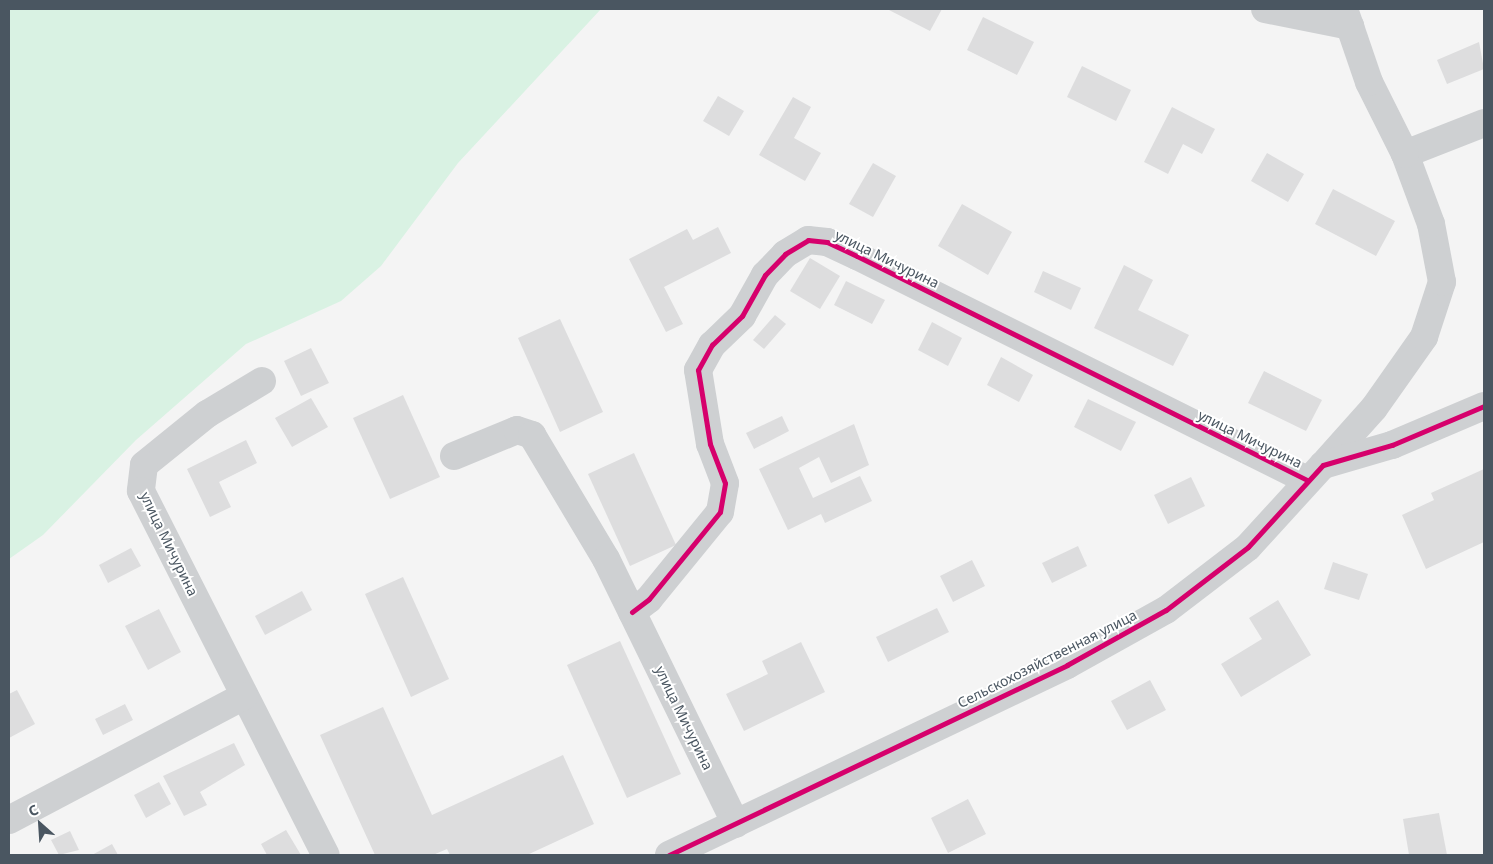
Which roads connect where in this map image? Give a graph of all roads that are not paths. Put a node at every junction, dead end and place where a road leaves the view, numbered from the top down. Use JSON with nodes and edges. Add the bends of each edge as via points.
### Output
{"nodes":[{"id":1,"x":1265,"y":9,"type":"edge"},
{"id":2,"x":1347,"y":17,"type":"edge"},
{"id":3,"x":1484,"y":123,"type":"edge"},
{"id":4,"x":1405,"y":154,"type":"junction"},
{"id":5,"x":262,"y":381,"type":"dead end"},
{"id":6,"x":1484,"y":406,"type":"edge"},
{"id":7,"x":454,"y":456,"type":"dead end"},
{"id":8,"x":1315,"y":473,"type":"junction"},
{"id":9,"x":632,"y":612,"type":"junction"},
{"id":10,"x":244,"y":696,"type":"junction"},
{"id":11,"x":9,"y":820,"type":"edge"},
{"id":12,"x":736,"y":824,"type":"junction"},
{"id":13,"x":326,"y":855,"type":"edge"},
{"id":14,"x":670,"y":855,"type":"edge"}],
"edges":[{"from":1,"to":2,"type":"street"},
{"from":2,"to":4,"type":"street","name":"Сельскохозяйственная улица","via":[[1368,82]]},
{"from":3,"to":4,"type":"street"},
{"from":4,"to":8,"type":"street","name":"Сельскохозяйственная улица","via":[[1431,224],[1442,282],[1424,337],[1374,408]]},
{"from":5,"to":10,"type":"street","name":"улица Мичурина","via":[[207,414],[144,465],[141,491]]},
{"from":6,"to":8,"type":"street"},
{"from":7,"to":9,"type":"street","name":"улица Мичурина","via":[[517,430],[532,436],[606,559]]},
{"from":8,"to":9,"type":"street","name":"улица Мичурина","via":[[827,242],[808,240],[785,254],[765,275],[742,316],[712,345],[698,370],[710,444],[725,483],[720,512],[649,599]]},
{"from":8,"to":12,"type":"street","name":"Сельскохозяйственная улица","via":[[1248,547],[1166,610],[1067,665]]},
{"from":9,"to":12,"type":"street","name":"улица Мичурина"},
{"from":10,"to":11,"type":"street"},
{"from":10,"to":13,"type":"street","name":"улица Мичурина"},
{"from":12,"to":14,"type":"street","name":"Сельскохозяйственная улица"}]}
